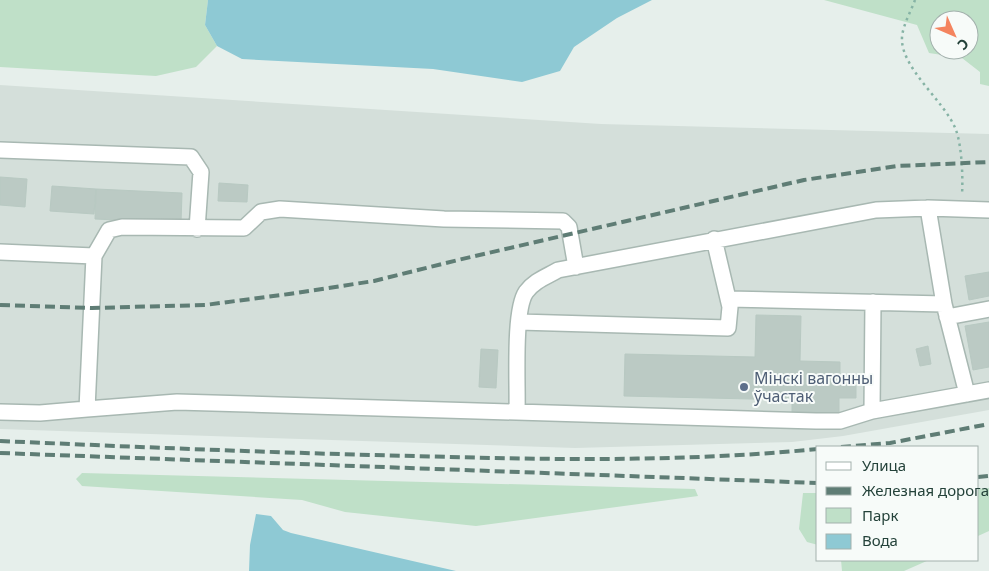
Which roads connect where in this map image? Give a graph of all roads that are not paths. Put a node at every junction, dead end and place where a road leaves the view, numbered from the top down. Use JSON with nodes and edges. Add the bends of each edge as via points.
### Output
{"nodes":[{"id":1,"x":0,"y":150,"type":"edge"},
{"id":2,"x":928,"y":208,"type":"junction"},
{"id":3,"x":989,"y":210,"type":"edge"},
{"id":4,"x":197,"y":229,"type":"junction"},
{"id":5,"x":714,"y":239,"type":"junction"},
{"id":6,"x":0,"y":252,"type":"edge"},
{"id":7,"x":94,"y":256,"type":"junction"},
{"id":8,"x":576,"y":267,"type":"junction"},
{"id":9,"x":728,"y":299,"type":"junction"},
{"id":10,"x":872,"y":302,"type":"junction"},
{"id":11,"x":989,"y":309,"type":"edge"},
{"id":12,"x":946,"y":311,"type":"junction"},
{"id":13,"x":519,"y":322,"type":"junction"},
{"id":14,"x":989,"y":390,"type":"edge"},
{"id":15,"x":967,"y":394,"type":"junction"},
{"id":16,"x":87,"y":409,"type":"junction"},
{"id":17,"x":872,"y":411,"type":"junction"},
{"id":18,"x":0,"y":412,"type":"edge"},
{"id":19,"x":517,"y":412,"type":"junction"}],
"edges":[{"from":1,"to":4,"type":"lane","via":[[191,157],[201,172]]},
{"from":2,"to":3,"type":"lane"},
{"from":2,"to":5,"type":"lane","via":[[876,210]]},
{"from":2,"to":12,"type":"lane"},
{"from":4,"to":7,"type":"lane","via":[[122,226],[109,230]]},
{"from":4,"to":8,"type":"lane","via":[[244,228],[260,212],[280,209],[444,219],[563,220],[569,227]]},
{"from":5,"to":8,"type":"lane"},
{"from":5,"to":9,"type":"lane"},
{"from":6,"to":7,"type":"lane"},
{"from":7,"to":16,"type":"lane"},
{"from":8,"to":13,"type":"lane","via":[[558,270],[535,282],[525,294]]},
{"from":9,"to":10,"type":"lane"},
{"from":9,"to":13,"type":"lane","via":[[728,328]]},
{"from":10,"to":12,"type":"lane"},
{"from":10,"to":17,"type":"lane"},
{"from":11,"to":12,"type":"lane"},
{"from":12,"to":15,"type":"lane"},
{"from":13,"to":19,"type":"lane"},
{"from":14,"to":15,"type":"lane"},
{"from":15,"to":17,"type":"lane"},
{"from":16,"to":18,"type":"lane"},
{"from":16,"to":19,"type":"lane","via":[[177,402]]},
{"from":17,"to":19,"type":"lane","via":[[840,421],[816,422]]}]}
